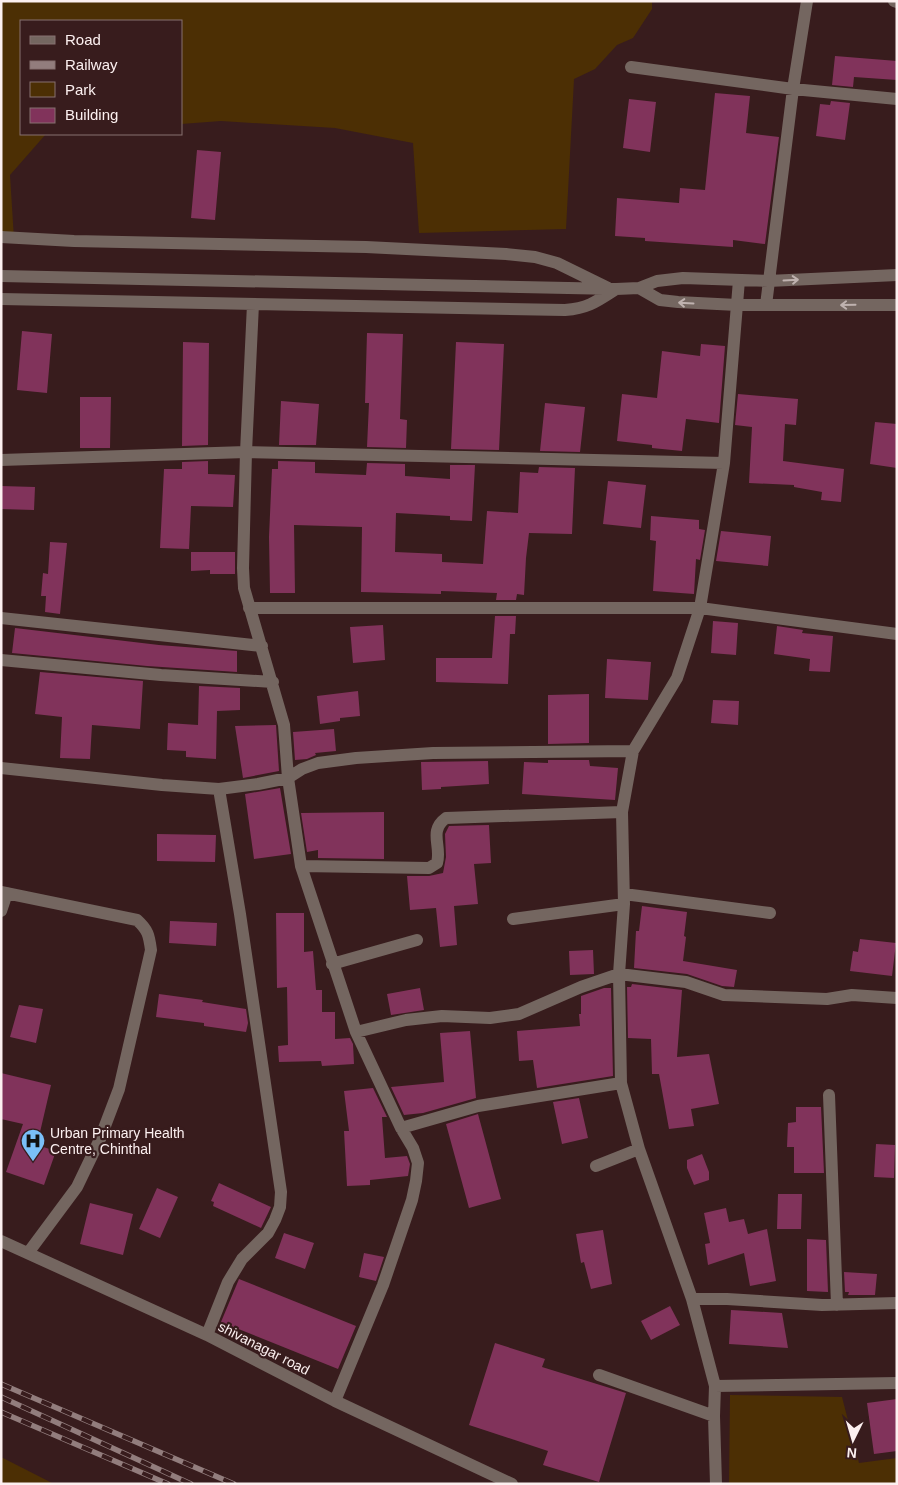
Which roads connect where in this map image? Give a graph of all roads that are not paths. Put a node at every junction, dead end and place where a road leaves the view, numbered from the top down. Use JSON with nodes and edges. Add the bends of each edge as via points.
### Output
{"nodes":[{"id":1,"x":807,"y":1,"type":"edge"},
{"id":2,"x":631,"y":68,"type":"dead end"},
{"id":3,"x":793,"y":89,"type":"junction"},
{"id":4,"x":897,"y":99,"type":"edge"},
{"id":5,"x":1,"y":237,"type":"edge"},
{"id":6,"x":897,"y":275,"type":"edge"},
{"id":7,"x":1,"y":276,"type":"edge"},
{"id":8,"x":738,"y":280,"type":"junction"},
{"id":9,"x":768,"y":281,"type":"junction"},
{"id":10,"x":639,"y":288,"type":"junction"},
{"id":11,"x":613,"y":289,"type":"junction"},
{"id":12,"x":1,"y":299,"type":"edge"},
{"id":13,"x":253,"y":304,"type":"junction"},
{"id":14,"x":737,"y":305,"type":"junction"},
{"id":15,"x":897,"y":305,"type":"edge"},
{"id":16,"x":766,"y":306,"type":"junction"},
{"id":17,"x":246,"y":452,"type":"junction"},
{"id":18,"x":1,"y":460,"type":"edge"},
{"id":19,"x":724,"y":463,"type":"junction"},
{"id":20,"x":249,"y":608,"type":"junction"},
{"id":21,"x":700,"y":608,"type":"junction"},
{"id":22,"x":1,"y":618,"type":"edge"},
{"id":23,"x":897,"y":634,"type":"edge"},
{"id":24,"x":262,"y":646,"type":"junction"},
{"id":25,"x":1,"y":660,"type":"edge"},
{"id":26,"x":273,"y":682,"type":"junction"},
{"id":27,"x":633,"y":751,"type":"junction"},
{"id":28,"x":1,"y":768,"type":"edge"},
{"id":29,"x":288,"y":778,"type":"junction"},
{"id":30,"x":219,"y":789,"type":"junction"},
{"id":31,"x":622,"y":812,"type":"junction"},
{"id":32,"x":301,"y":866,"type":"junction"},
{"id":33,"x":4,"y":892,"type":"edge"},
{"id":34,"x":624,"y":899,"type":"junction"},
{"id":35,"x":1,"y":911,"type":"edge"},
{"id":36,"x":770,"y":913,"type":"dead end"},
{"id":37,"x":513,"y":919,"type":"dead end"},
{"id":38,"x":417,"y":940,"type":"dead end"},
{"id":39,"x":332,"y":964,"type":"junction"},
{"id":40,"x":619,"y":974,"type":"junction"},
{"id":41,"x":897,"y":998,"type":"edge"},
{"id":42,"x":356,"y":1032,"type":"junction"},
{"id":43,"x":621,"y":1083,"type":"junction"},
{"id":44,"x":829,"y":1095,"type":"dead end"},
{"id":45,"x":400,"y":1128,"type":"junction"},
{"id":46,"x":639,"y":1149,"type":"junction"},
{"id":47,"x":596,"y":1166,"type":"dead end"},
{"id":48,"x":1,"y":1241,"type":"edge"},
{"id":49,"x":28,"y":1253,"type":"junction"},
{"id":50,"x":692,"y":1299,"type":"junction"},
{"id":51,"x":897,"y":1303,"type":"edge"},
{"id":52,"x":837,"y":1306,"type":"junction"},
{"id":53,"x":207,"y":1335,"type":"junction"},
{"id":54,"x":599,"y":1375,"type":"dead end"},
{"id":55,"x":897,"y":1383,"type":"edge"},
{"id":56,"x":715,"y":1386,"type":"junction"},
{"id":57,"x":335,"y":1401,"type":"junction"},
{"id":58,"x":714,"y":1416,"type":"junction"},
{"id":59,"x":512,"y":1484,"type":"edge"},
{"id":60,"x":716,"y":1484,"type":"edge"}],
"edges":[{"from":1,"to":3,"type":"street"},
{"from":2,"to":3,"type":"street"},
{"from":3,"to":4,"type":"street"},
{"from":3,"to":9,"type":"street"},
{"from":5,"to":11,"type":"street","via":[[515,255],[557,263]]},
{"from":9,"to":6,"type":"street","one_way":true},
{"from":7,"to":11,"type":"street"},
{"from":8,"to":9,"type":"street"},
{"from":8,"to":10,"type":"street","via":[[683,278],[657,281]]},
{"from":8,"to":14,"type":"street"},
{"from":9,"to":16,"type":"street"},
{"from":10,"to":11,"type":"street"},
{"from":14,"to":10,"type":"street","one_way":true,"via":[[660,300]]},
{"from":11,"to":13,"type":"street","via":[[583,308],[565,310]]},
{"from":12,"to":13,"type":"street"},
{"from":13,"to":17,"type":"street"},
{"from":14,"to":16,"type":"street"},
{"from":14,"to":19,"type":"street"},
{"from":15,"to":16,"type":"street","one_way":true},
{"from":17,"to":18,"type":"street"},
{"from":17,"to":19,"type":"street"},
{"from":17,"to":20,"type":"street","via":[[243,568]]},
{"from":19,"to":21,"type":"street"},
{"from":20,"to":21,"type":"street"},
{"from":20,"to":24,"type":"street"},
{"from":21,"to":23,"type":"street"},
{"from":21,"to":27,"type":"street","via":[[677,678]]},
{"from":22,"to":24,"type":"street"},
{"from":24,"to":26,"type":"street"},
{"from":25,"to":26,"type":"street"},
{"from":26,"to":29,"type":"street","via":[[284,726]]},
{"from":27,"to":29,"type":"street","via":[[433,753],[356,758],[318,763]]},
{"from":27,"to":31,"type":"street"},
{"from":28,"to":30,"type":"street"},
{"from":29,"to":30,"type":"street"},
{"from":29,"to":32,"type":"street"},
{"from":30,"to":53,"type":"street","via":[[281,1192],[275,1220],[268,1233],[242,1259],[228,1282]]},
{"from":31,"to":32,"type":"street","via":[[446,818],[439,823],[436,832],[437,863],[429,868]]},
{"from":31,"to":34,"type":"street"},
{"from":32,"to":39,"type":"street"},
{"from":33,"to":35,"type":"street"},
{"from":33,"to":49,"type":"street","via":[[137,920],[146,928],[152,950],[119,1089],[100,1139],[77,1187]]},
{"from":34,"to":36,"type":"street"},
{"from":34,"to":37,"type":"street"},
{"from":34,"to":40,"type":"street"},
{"from":38,"to":39,"type":"street"},
{"from":39,"to":42,"type":"street"},
{"from":40,"to":41,"type":"street","via":[[686,982],[724,995]]},
{"from":40,"to":42,"type":"street","via":[[519,1014],[490,1018],[442,1016]]},
{"from":40,"to":43,"type":"street"},
{"from":42,"to":45,"type":"street"},
{"from":43,"to":45,"type":"street","via":[[478,1106]]},
{"from":43,"to":46,"type":"street"},
{"from":44,"to":52,"type":"street"},
{"from":45,"to":57,"type":"street","via":[[418,1163],[416,1181],[383,1286]]},
{"from":46,"to":47,"type":"street"},
{"from":46,"to":50,"type":"street"},
{"from":48,"to":49,"type":"street","name":"shivanagar road"},
{"from":49,"to":53,"type":"street","name":"shivanagar road"},
{"from":50,"to":52,"type":"street"},
{"from":50,"to":56,"type":"street"},
{"from":51,"to":52,"type":"street"},
{"from":53,"to":57,"type":"street","name":"shivanagar road"},
{"from":54,"to":58,"type":"street"},
{"from":55,"to":56,"type":"street"},
{"from":56,"to":58,"type":"street"},
{"from":57,"to":59,"type":"street","name":"shivanagar road"},
{"from":58,"to":60,"type":"street"}]}
